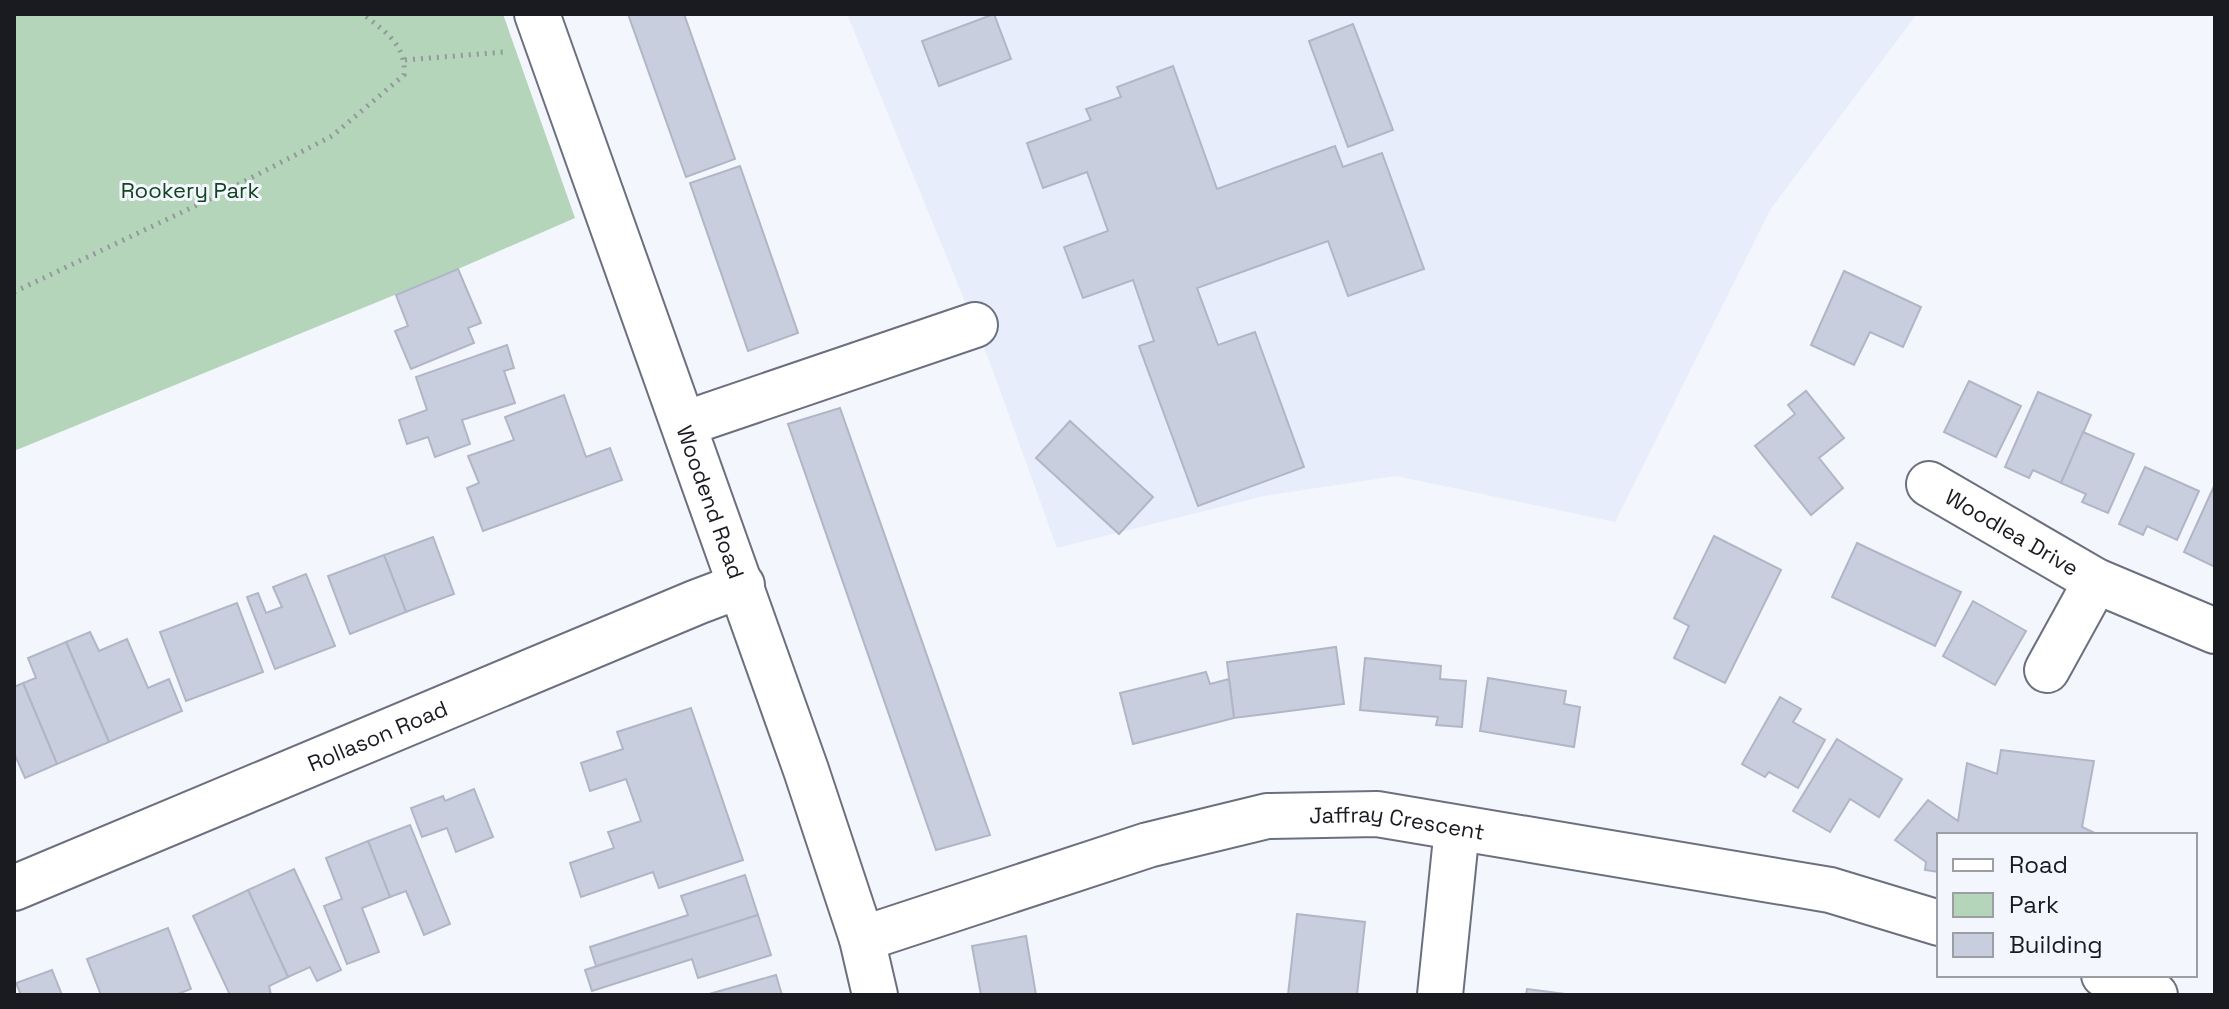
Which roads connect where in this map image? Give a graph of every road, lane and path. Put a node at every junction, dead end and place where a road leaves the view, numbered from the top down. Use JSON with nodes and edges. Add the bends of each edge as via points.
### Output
{"nodes":[{"id":1,"x":363,"y":14,"type":"edge"},
{"id":2,"x":543,"y":31,"type":"edge"},
{"id":3,"x":405,"y":60,"type":"junction"},
{"id":4,"x":14,"y":292,"type":"edge"},
{"id":5,"x":975,"y":325,"type":"dead end"},
{"id":6,"x":684,"y":424,"type":"junction"},
{"id":7,"x":1929,"y":484,"type":"dead end"},
{"id":8,"x":2096,"y":581,"type":"junction"},
{"id":9,"x":742,"y":585,"type":"junction"},
{"id":10,"x":2215,"y":631,"type":"edge"},
{"id":11,"x":2047,"y":670,"type":"dead end"},
{"id":12,"x":1457,"y":828,"type":"junction"},
{"id":13,"x":14,"y":888,"type":"edge"},
{"id":14,"x":1937,"y":922,"type":"edge"},
{"id":15,"x":862,"y":939,"type":"junction"},
{"id":16,"x":2109,"y":977,"type":"edge"},
{"id":17,"x":875,"y":995,"type":"edge"},
{"id":18,"x":1440,"y":995,"type":"edge"},
{"id":19,"x":2155,"y":995,"type":"edge"}],
"edges":[{"from":1,"to":3,"type":"path","via":[[396,41]]},
{"from":2,"to":3,"type":"path"},
{"from":2,"to":6,"type":"street","name":"Woodend Road"},
{"from":3,"to":4,"type":"path","via":[[404,75],[332,136]]},
{"from":5,"to":6,"type":"street"},
{"from":6,"to":9,"type":"street","name":"Woodend Road"},
{"from":7,"to":8,"type":"street","name":"Woodlea Drive"},
{"from":8,"to":10,"type":"street","name":"Woodlea Drive"},
{"from":8,"to":11,"type":"street","name":"Woodlea Drive"},
{"from":9,"to":13,"type":"street","name":"Rollason Road"},
{"from":9,"to":15,"type":"street","name":"Woodend Road"},
{"from":12,"to":14,"type":"street","name":"Jaffray Crescent","via":[[1830,890]]},
{"from":12,"to":15,"type":"street","name":"Jaffray Crescent","via":[[1377,814],[1267,816],[1148,845]]},
{"from":12,"to":18,"type":"street"},
{"from":15,"to":17,"type":"street","name":"Woodend Road"},
{"from":16,"to":19,"type":"street"}]}
